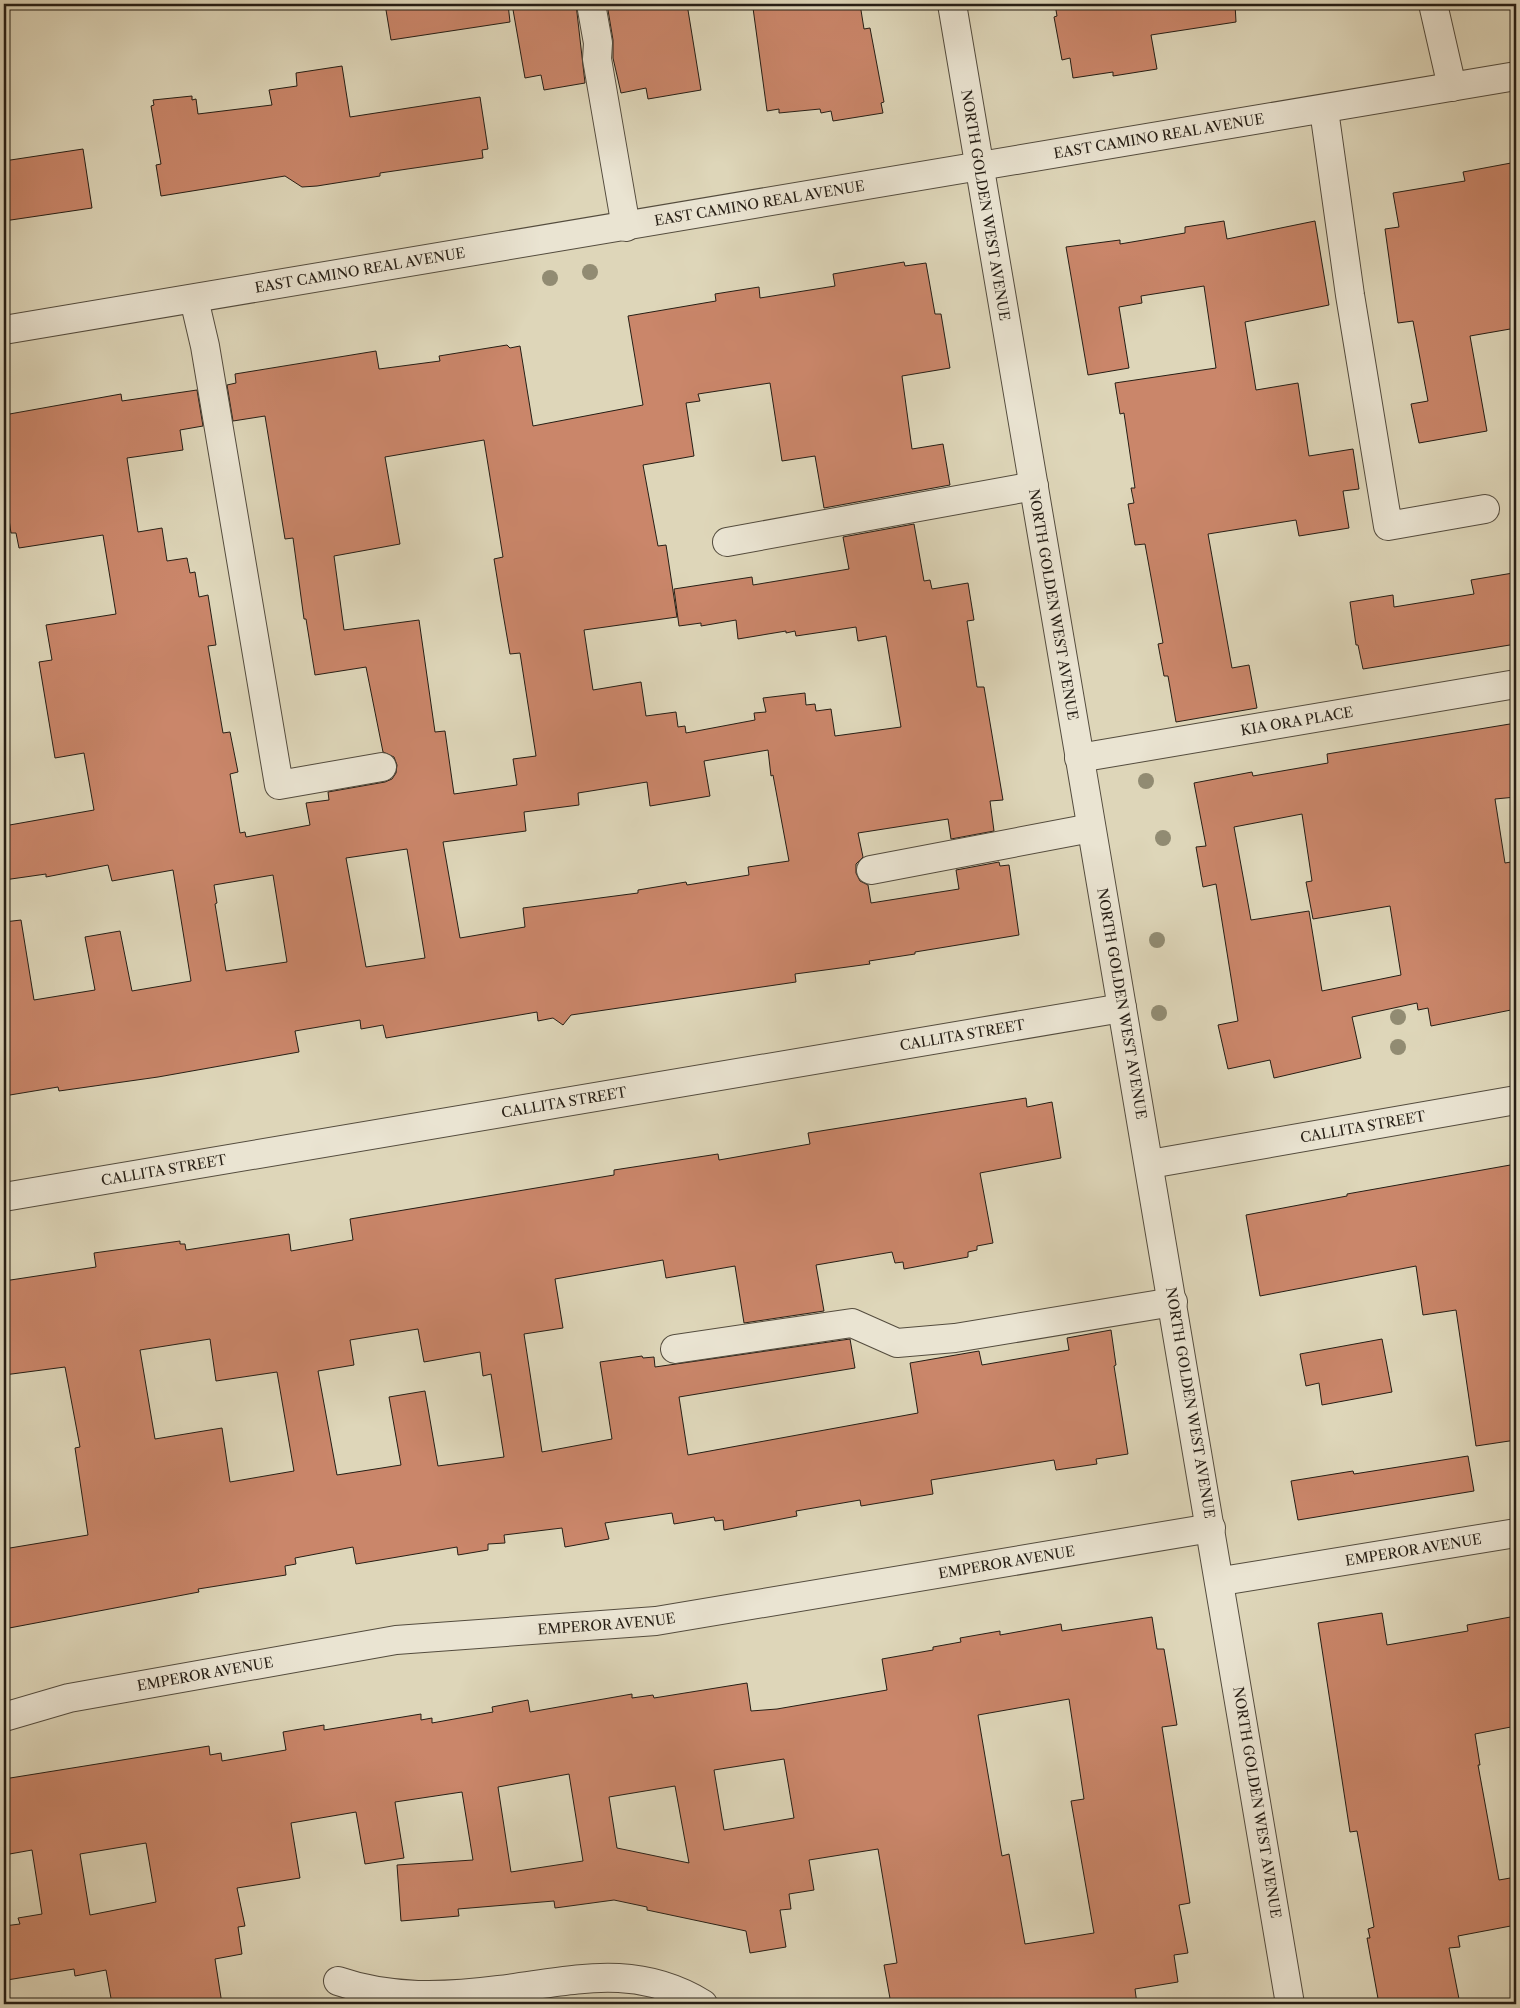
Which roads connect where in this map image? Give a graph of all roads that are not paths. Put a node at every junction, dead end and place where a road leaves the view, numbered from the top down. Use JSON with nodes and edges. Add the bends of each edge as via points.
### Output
{"nodes":[{"id":1,"x":591,"y":4,"type":"edge"},
{"id":2,"x":952,"y":4,"type":"edge"},
{"id":3,"x":1433,"y":4,"type":"edge"},
{"id":4,"x":1516,"y":76,"type":"edge"},
{"id":5,"x":1452,"y":87,"type":"junction"},
{"id":6,"x":1324,"y":110,"type":"junction"},
{"id":7,"x":979,"y":167,"type":"junction"},
{"id":8,"x":626,"y":227,"type":"junction"},
{"id":9,"x":194,"y":299,"type":"junction"},
{"id":10,"x":4,"y":330,"type":"edge"},
{"id":11,"x":1034,"y":486,"type":"junction"},
{"id":12,"x":1485,"y":509,"type":"dead end"},
{"id":13,"x":727,"y":542,"type":"dead end"},
{"id":14,"x":1516,"y":684,"type":"edge"},
{"id":15,"x":1079,"y":758,"type":"junction"},
{"id":16,"x":382,"y":767,"type":"dead end"},
{"id":17,"x":1091,"y":828,"type":"junction"},
{"id":18,"x":871,"y":870,"type":"dead end"},
{"id":19,"x":1122,"y":1008,"type":"junction"},
{"id":20,"x":1516,"y":1100,"type":"edge"},
{"id":21,"x":1150,"y":1164,"type":"junction"},
{"id":22,"x":4,"y":1198,"type":"edge"},
{"id":23,"x":1173,"y":1302,"type":"junction"},
{"id":24,"x":675,"y":1348,"type":"dead end"},
{"id":25,"x":1212,"y":1528,"type":"junction"},
{"id":26,"x":1516,"y":1533,"type":"edge"},
{"id":27,"x":1222,"y":1581,"type":"junction"},
{"id":28,"x":4,"y":1717,"type":"edge"},
{"id":29,"x":338,"y":1981,"type":"dead end"},
{"id":30,"x":703,"y":2004,"type":"edge"},
{"id":31,"x":1290,"y":2004,"type":"edge"}],
"edges":[{"from":1,"to":8,"type":"street","via":[[598,43],[597,59]]},
{"from":2,"to":7,"type":"street","name":"NORTH GOLDEN WEST AVENUE"},
{"from":3,"to":5,"type":"street"},
{"from":4,"to":5,"type":"street","name":"EAST CAMINO REAL AVENUE"},
{"from":5,"to":6,"type":"street","name":"EAST CAMINO REAL AVENUE"},
{"from":6,"to":7,"type":"street","name":"EAST CAMINO REAL AVENUE"},
{"from":6,"to":12,"type":"street","via":[[1388,526]]},
{"from":7,"to":8,"type":"street","name":"EAST CAMINO REAL AVENUE"},
{"from":7,"to":11,"type":"street","name":"NORTH GOLDEN WEST AVENUE"},
{"from":8,"to":9,"type":"street","name":"EAST CAMINO REAL AVENUE"},
{"from":9,"to":10,"type":"street","name":"EAST CAMINO REAL AVENUE"},
{"from":9,"to":16,"type":"street","via":[[206,346],[279,785]]},
{"from":11,"to":13,"type":"street"},
{"from":11,"to":15,"type":"street","name":"NORTH GOLDEN WEST AVENUE"},
{"from":14,"to":15,"type":"street","name":"KIA ORA PLACE"},
{"from":15,"to":17,"type":"street","name":"NORTH GOLDEN WEST AVENUE"},
{"from":17,"to":18,"type":"street"},
{"from":17,"to":19,"type":"street","name":"NORTH GOLDEN WEST AVENUE"},
{"from":19,"to":21,"type":"street","name":"NORTH GOLDEN WEST AVENUE"},
{"from":19,"to":22,"type":"street","name":"CALLITA STREET"},
{"from":20,"to":21,"type":"street","name":"CALLITA STREET"},
{"from":21,"to":23,"type":"street","name":"NORTH GOLDEN WEST AVENUE"},
{"from":23,"to":24,"type":"street","via":[[955,1338],[897,1343],[852,1323]]},
{"from":23,"to":25,"type":"street","name":"NORTH GOLDEN WEST AVENUE"},
{"from":25,"to":27,"type":"street","name":"NORTH GOLDEN WEST AVENUE"},
{"from":25,"to":28,"type":"street","name":"EMPEROR AVENUE","via":[[656,1621],[396,1640],[69,1698]]},
{"from":26,"to":27,"type":"street","name":"EMPEROR AVENUE"},
{"from":27,"to":31,"type":"street","name":"NORTH GOLDEN WEST AVENUE"},
{"from":29,"to":30,"type":"street","via":[[365,1990],[402,1995],[444,1995],[604,1976],[646,1981]]}]}
